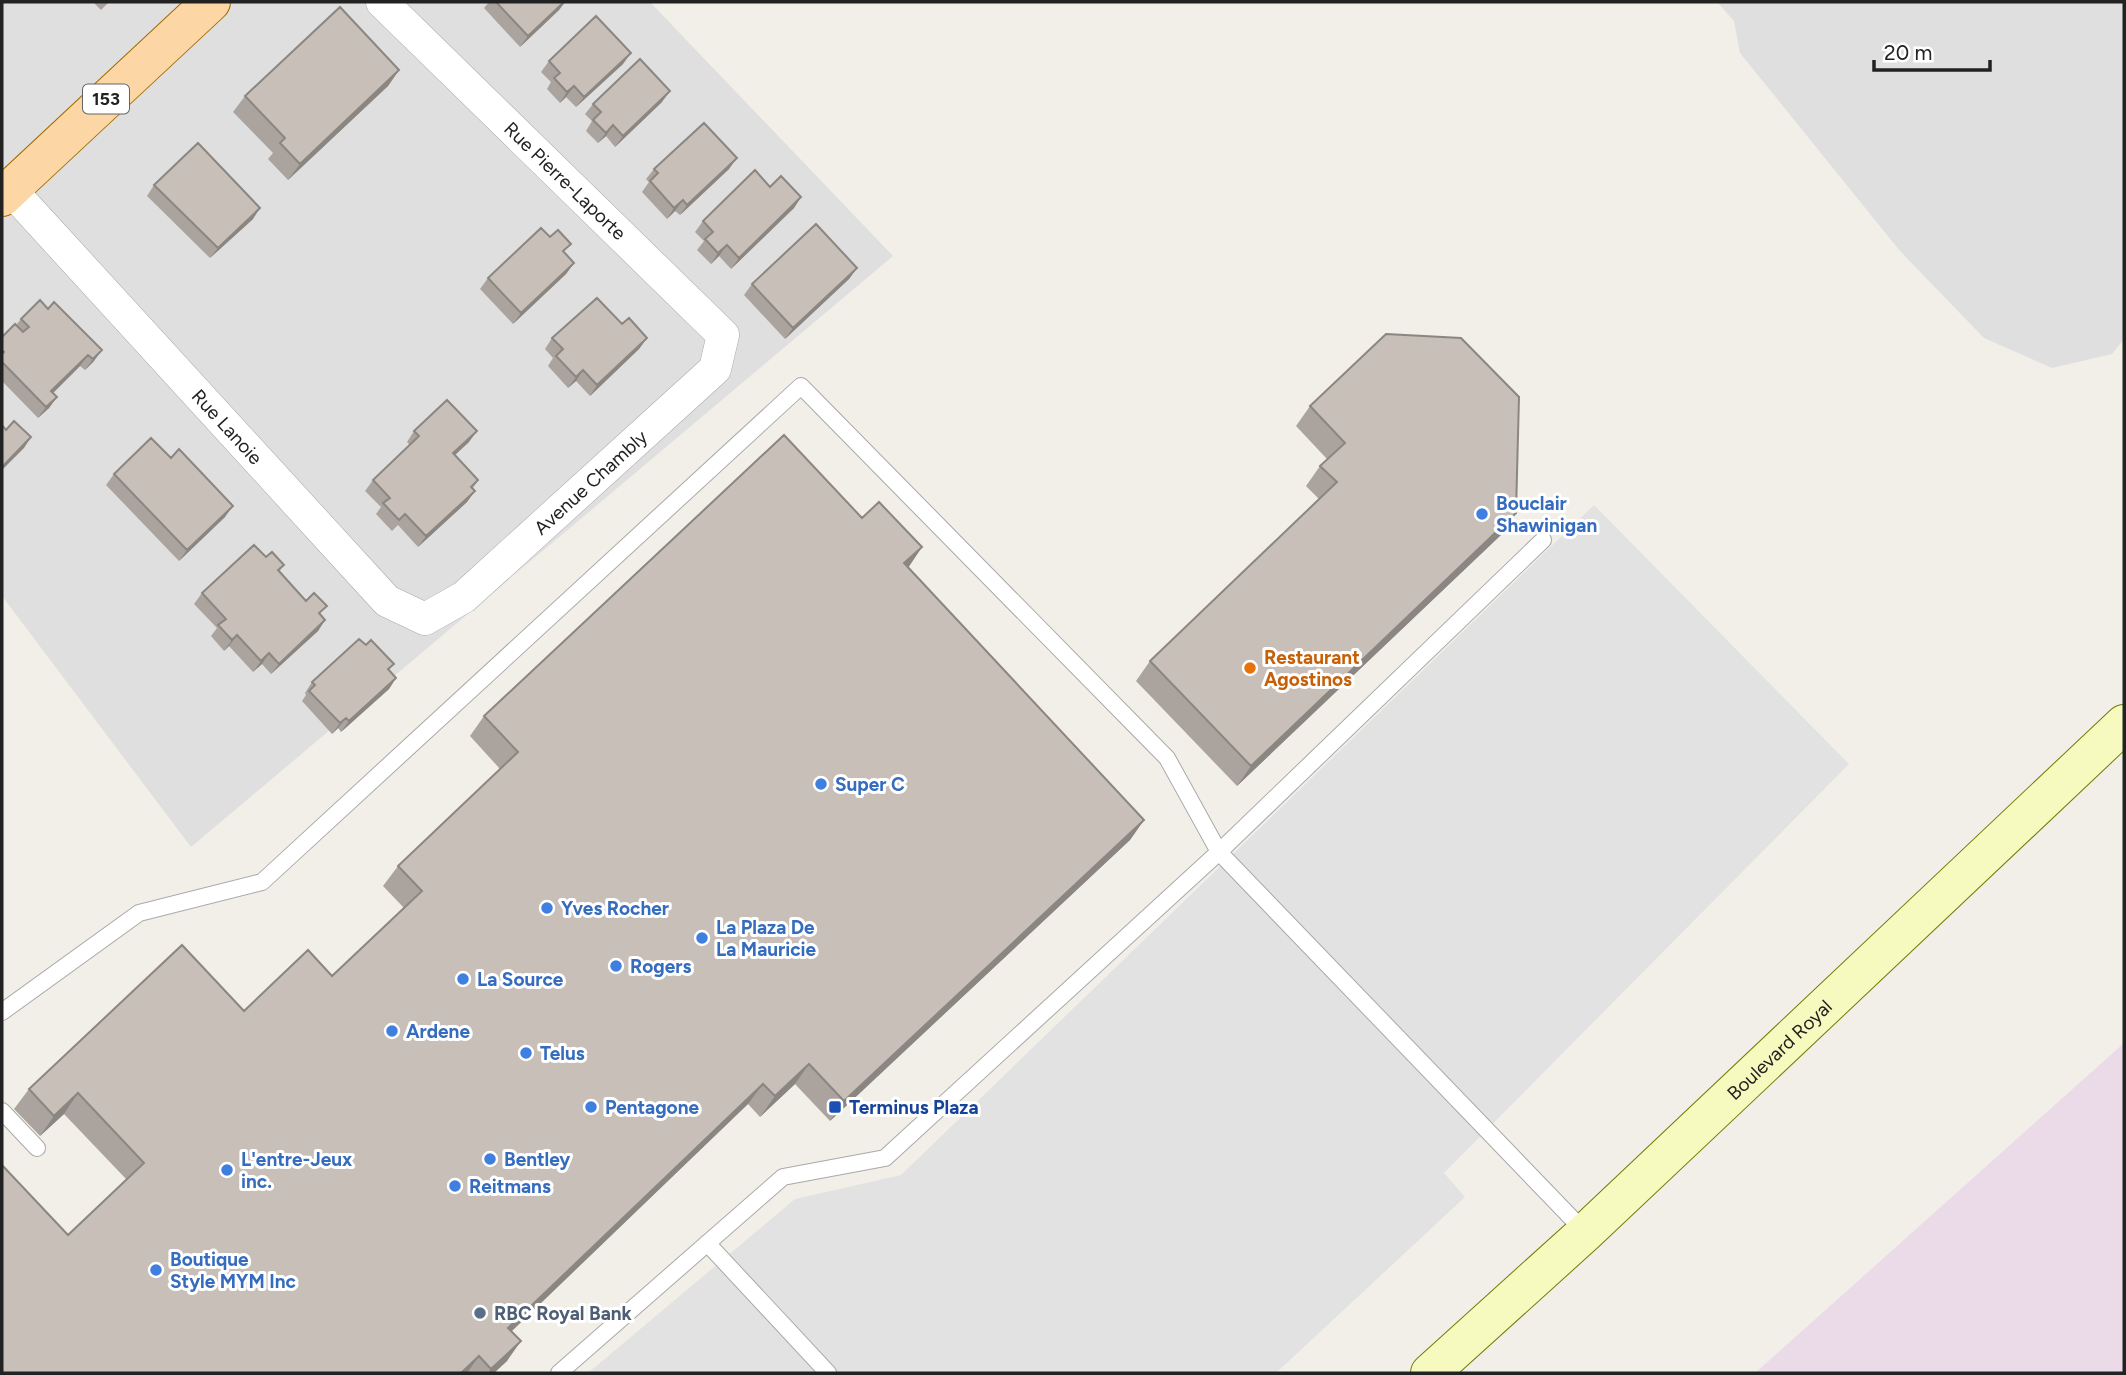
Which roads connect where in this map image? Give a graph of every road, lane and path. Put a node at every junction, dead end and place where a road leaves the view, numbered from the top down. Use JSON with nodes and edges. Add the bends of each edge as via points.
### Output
{"nodes":[{"id":1,"x":211,"y":2,"type":"edge"},
{"id":2,"x":382,"y":2,"type":"edge"},
{"id":3,"x":6,"y":193,"type":"edge"},
{"id":4,"x":715,"y":369,"type":"joint"},
{"id":5,"x":1544,"y":540,"type":"dead end"},
{"id":6,"x":464,"y":597,"type":"joint"},
{"id":7,"x":2124,"y":724,"type":"edge"},
{"id":8,"x":1219,"y":852,"type":"junction"},
{"id":9,"x":2,"y":1012,"type":"edge"},
{"id":10,"x":2,"y":1111,"type":"edge"},
{"id":11,"x":37,"y":1148,"type":"dead end"},
{"id":12,"x":1586,"y":1232,"type":"junction"},
{"id":13,"x":707,"y":1243,"type":"junction"},
{"id":14,"x":559,"y":1373,"type":"edge"},
{"id":15,"x":828,"y":1373,"type":"edge"},
{"id":16,"x":1430,"y":1373,"type":"edge"}],
"edges":[{"from":1,"to":3,"type":"main road","number":"153"},
{"from":2,"to":4,"type":"street","name":"Rue Pierre-Laporte","via":[[723,335]]},
{"from":3,"to":6,"type":"street","name":"Rue Lanoie","via":[[387,601],[425,619]]},
{"from":4,"to":6,"type":"street","name":"Avenue Chambly"},
{"from":5,"to":8,"type":"lane"},
{"from":7,"to":12,"type":"street","name":"Boulevard Royal"},
{"from":8,"to":9,"type":"lane","via":[[1167,758],[801,386],[262,882],[139,913]]},
{"from":8,"to":12,"type":"lane"},
{"from":8,"to":13,"type":"lane","via":[[885,1158],[783,1177]]},
{"from":10,"to":11,"type":"lane"},
{"from":12,"to":16,"type":"street","name":"Boulevard Royal"},
{"from":13,"to":14,"type":"lane"},
{"from":13,"to":15,"type":"lane"}]}
